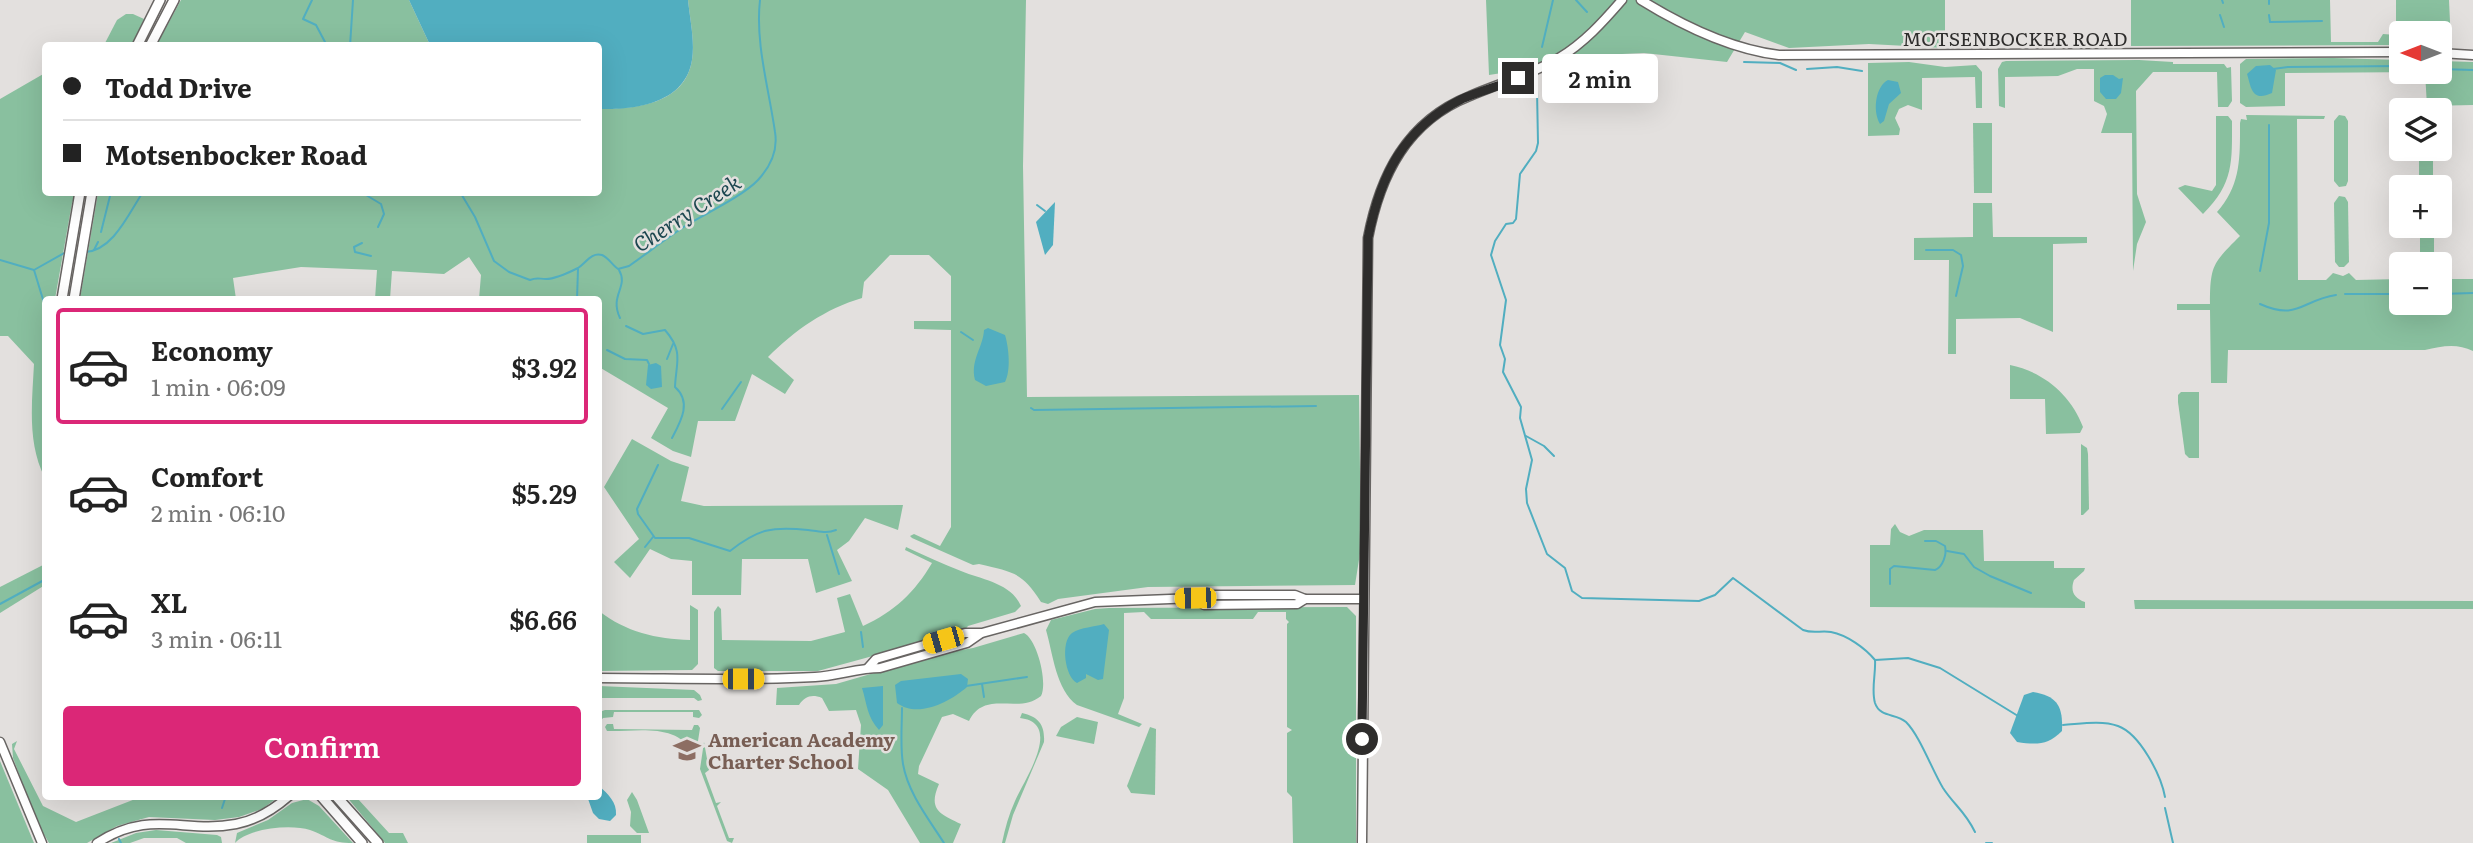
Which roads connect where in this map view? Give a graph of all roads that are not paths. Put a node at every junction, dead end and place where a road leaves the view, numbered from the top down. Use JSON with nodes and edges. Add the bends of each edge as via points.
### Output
{"nodes":[{"id":1,"x":160,"y":0,"type":"edge"},
{"id":2,"x":174,"y":0,"type":"edge"},
{"id":3,"x":1622,"y":0,"type":"edge"},
{"id":4,"x":1641,"y":0,"type":"edge"},
{"id":5,"x":138,"y":42,"type":"edge"},
{"id":6,"x":152,"y":42,"type":"edge"},
{"id":7,"x":2389,"y":52,"type":"edge"},
{"id":8,"x":2452,"y":53,"type":"edge"},
{"id":9,"x":2473,"y":54,"type":"edge"},
{"id":10,"x":79,"y":196,"type":"edge"},
{"id":11,"x":91,"y":196,"type":"edge"},
{"id":12,"x":63,"y":296,"type":"edge"},
{"id":13,"x":74,"y":296,"type":"edge"},
{"id":14,"x":1363,"y":599,"type":"junction"},
{"id":15,"x":602,"y":678,"type":"edge"},
{"id":16,"x":0,"y":742,"type":"edge"},
{"id":17,"x":284,"y":800,"type":"edge"},
{"id":18,"x":324,"y":800,"type":"edge"},
{"id":19,"x":340,"y":800,"type":"edge"},
{"id":20,"x":42,"y":843,"type":"edge"},
{"id":21,"x":97,"y":843,"type":"edge"},
{"id":22,"x":362,"y":843,"type":"edge"},
{"id":23,"x":378,"y":843,"type":"edge"},
{"id":24,"x":1362,"y":843,"type":"edge"}],
"edges":[{"from":1,"to":5,"type":"main road"},
{"from":2,"to":6,"type":"main road"},
{"from":3,"to":14,"type":"main road","via":[[1592,33],[1558,59],[1441,112],[1406,144],[1381,185],[1368,238]]},
{"from":4,"to":7,"type":"main road","name":"MOTSENBOCKER ROAD","via":[[1705,34],[1779,55]]},
{"from":8,"to":9,"type":"main road"},
{"from":10,"to":12,"type":"main road"},
{"from":11,"to":13,"type":"main road"},
{"from":14,"to":15,"type":"main road","via":[[1306,599],[1297,604],[1204,605],[1195,598],[1095,602],[982,633],[967,643],[880,668],[833,676]]},
{"from":14,"to":24,"type":"main road"},
{"from":16,"to":20,"type":"main road"},
{"from":17,"to":21,"type":"main road","via":[[265,814],[236,824],[146,824]]},
{"from":18,"to":22,"type":"main road"},
{"from":19,"to":23,"type":"main road"}]}
